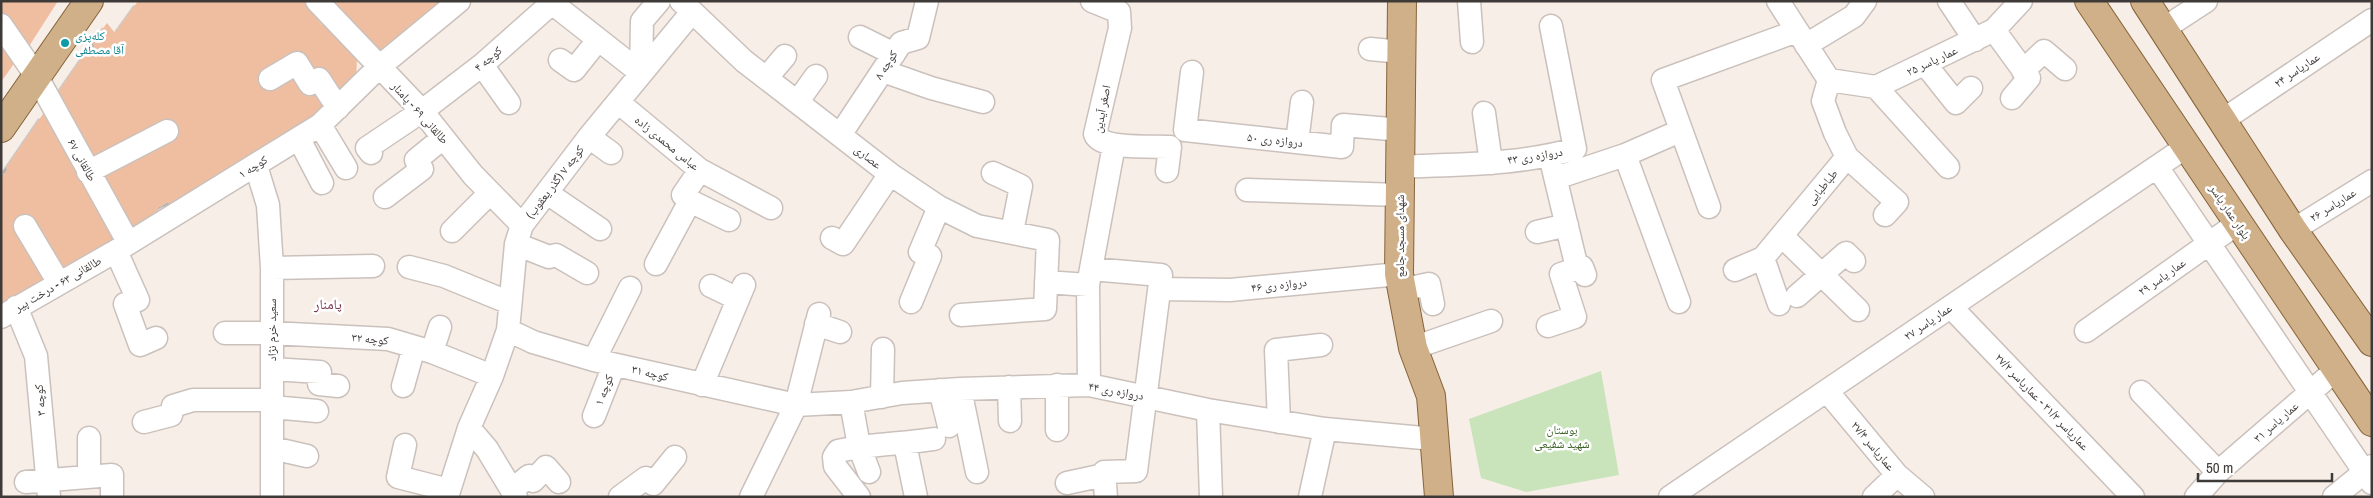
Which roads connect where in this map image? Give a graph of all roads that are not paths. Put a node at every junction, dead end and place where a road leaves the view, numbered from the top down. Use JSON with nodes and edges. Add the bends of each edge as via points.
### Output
{"nodes":[{"id":1,"x":89,"y":1,"type":"edge"},
{"id":2,"x":317,"y":1,"type":"edge"},
{"id":3,"x":459,"y":1,"type":"edge"},
{"id":4,"x":659,"y":1,"type":"edge"},
{"id":5,"x":927,"y":1,"type":"edge"},
{"id":6,"x":1092,"y":1,"type":"edge"},
{"id":7,"x":1402,"y":1,"type":"edge"},
{"id":8,"x":1469,"y":1,"type":"edge"},
{"id":9,"x":1778,"y":1,"type":"edge"},
{"id":10,"x":1864,"y":1,"type":"edge"},
{"id":11,"x":1949,"y":1,"type":"edge"},
{"id":12,"x":2021,"y":1,"type":"edge"},
{"id":13,"x":2089,"y":1,"type":"edge"},
{"id":14,"x":2145,"y":1,"type":"edge"},
{"id":15,"x":2206,"y":1,"type":"edge"},
{"id":16,"x":687,"y":6,"type":"edge"},
{"id":17,"x":2372,"y":20,"type":"edge"},
{"id":18,"x":1551,"y":26,"type":"dead end"},
{"id":19,"x":2163,"y":29,"type":"junction"},
{"id":20,"x":1994,"y":30,"type":"junction"},
{"id":21,"x":5,"y":37,"type":"edge"},
{"id":22,"x":860,"y":37,"type":"dead end"},
{"id":23,"x":1802,"y":38,"type":"junction"},
{"id":24,"x":598,"y":40,"type":"junction"},
{"id":25,"x":1975,"y":40,"type":"junction"},
{"id":26,"x":1472,"y":42,"type":"dead end"},
{"id":27,"x":1370,"y":49,"type":"dead end"},
{"id":28,"x":1402,"y":52,"type":"junction"},
{"id":29,"x":785,"y":56,"type":"dead end"},
{"id":30,"x":560,"y":60,"type":"dead end"},
{"id":31,"x":888,"y":62,"type":"junction"},
{"id":32,"x":1925,"y":64,"type":"junction"},
{"id":33,"x":482,"y":65,"type":"junction"},
{"id":34,"x":379,"y":67,"type":"junction"},
{"id":35,"x":2065,"y":69,"type":"dead end"},
{"id":36,"x":2023,"y":71,"type":"junction"},
{"id":37,"x":1192,"y":72,"type":"dead end"},
{"id":38,"x":641,"y":73,"type":"junction"},
{"id":39,"x":816,"y":76,"type":"dead end"},
{"id":40,"x":37,"y":77,"type":"junction"},
{"id":41,"x":767,"y":77,"type":"junction"},
{"id":42,"x":270,"y":79,"type":"dead end"},
{"id":43,"x":1829,"y":80,"type":"junction"},
{"id":44,"x":1876,"y":87,"type":"junction"},
{"id":45,"x":1971,"y":88,"type":"dead end"},
{"id":46,"x":2012,"y":98,"type":"dead end"},
{"id":47,"x":798,"y":101,"type":"junction"},
{"id":48,"x":618,"y":102,"type":"junction"},
{"id":49,"x":983,"y":102,"type":"dead end"},
{"id":50,"x":1302,"y":102,"type":"dead end"},
{"id":51,"x":509,"y":103,"type":"dead end"},
{"id":52,"x":338,"y":108,"type":"junction"},
{"id":53,"x":422,"y":111,"type":"junction"},
{"id":54,"x":1484,"y":113,"type":"dead end"},
{"id":55,"x":2223,"y":120,"type":"junction"},
{"id":56,"x":320,"y":125,"type":"junction"},
{"id":57,"x":1,"y":128,"type":"edge"},
{"id":58,"x":1402,"y":130,"type":"junction"},
{"id":59,"x":168,"y":131,"type":"dead end"},
{"id":60,"x":1680,"y":131,"type":"junction"},
{"id":61,"x":840,"y":135,"type":"junction"},
{"id":62,"x":589,"y":137,"type":"junction"},
{"id":63,"x":443,"y":138,"type":"junction"},
{"id":64,"x":299,"y":139,"type":"junction"},
{"id":65,"x":1298,"y":142,"type":"junction"},
{"id":66,"x":1114,"y":145,"type":"junction"},
{"id":67,"x":2186,"y":147,"type":"junction"},
{"id":68,"x":611,"y":153,"type":"dead end"},
{"id":69,"x":371,"y":154,"type":"dead end"},
{"id":70,"x":1625,"y":155,"type":"junction"},
{"id":71,"x":1550,"y":156,"type":"junction"},
{"id":72,"x":1847,"y":157,"type":"junction"},
{"id":73,"x":1491,"y":162,"type":"junction"},
{"id":74,"x":256,"y":166,"type":"junction"},
{"id":75,"x":1400,"y":167,"type":"junction"},
{"id":76,"x":2157,"y":167,"type":"junction"},
{"id":77,"x":346,"y":168,"type":"dead end"},
{"id":78,"x":1948,"y":168,"type":"dead end"},
{"id":79,"x":700,"y":170,"type":"junction"},
{"id":80,"x":1167,"y":171,"type":"dead end"},
{"id":81,"x":88,"y":172,"type":"junction"},
{"id":82,"x":993,"y":173,"type":"dead end"},
{"id":83,"x":890,"y":174,"type":"junction"},
{"id":84,"x":1556,"y":178,"type":"junction"},
{"id":85,"x":2372,"y":180,"type":"edge"},
{"id":86,"x":322,"y":183,"type":"dead end"},
{"id":87,"x":1247,"y":190,"type":"dead end"},
{"id":88,"x":490,"y":193,"type":"junction"},
{"id":89,"x":547,"y":194,"type":"junction"},
{"id":90,"x":1399,"y":195,"type":"junction"},
{"id":91,"x":385,"y":197,"type":"dead end"},
{"id":92,"x":690,"y":201,"type":"junction"},
{"id":93,"x":771,"y":208,"type":"dead end"},
{"id":94,"x":939,"y":208,"type":"junction"},
{"id":95,"x":1709,"y":208,"type":"dead end"},
{"id":96,"x":1885,"y":215,"type":"dead end"},
{"id":97,"x":729,"y":220,"type":"dead end"},
{"id":98,"x":2238,"y":223,"type":"junction"},
{"id":99,"x":1567,"y":225,"type":"junction"},
{"id":100,"x":25,"y":226,"type":"dead end"},
{"id":101,"x":600,"y":229,"type":"dead end"},
{"id":102,"x":2293,"y":230,"type":"junction"},
{"id":103,"x":452,"y":231,"type":"dead end"},
{"id":104,"x":1012,"y":232,"type":"junction"},
{"id":105,"x":1537,"y":232,"type":"dead end"},
{"id":106,"x":519,"y":235,"type":"junction"},
{"id":107,"x":1782,"y":236,"type":"junction"},
{"id":108,"x":832,"y":238,"type":"dead end"},
{"id":109,"x":2208,"y":244,"type":"junction"},
{"id":110,"x":122,"y":247,"type":"junction"},
{"id":111,"x":1763,"y":258,"type":"junction"},
{"id":112,"x":1854,"y":261,"type":"dead end"},
{"id":113,"x":656,"y":264,"type":"dead end"},
{"id":114,"x":373,"y":266,"type":"dead end"},
{"id":115,"x":409,"y":267,"type":"dead end"},
{"id":116,"x":272,"y":268,"type":"junction"},
{"id":117,"x":1735,"y":270,"type":"dead end"},
{"id":118,"x":588,"y":273,"type":"dead end"},
{"id":119,"x":1822,"y":276,"type":"junction"},
{"id":120,"x":1090,"y":277,"type":"junction"},
{"id":121,"x":1046,"y":282,"type":"junction"},
{"id":122,"x":1160,"y":282,"type":"junction"},
{"id":123,"x":1400,"y":282,"type":"junction"},
{"id":124,"x":59,"y":283,"type":"junction"},
{"id":125,"x":711,"y":286,"type":"dead end"},
{"id":126,"x":630,"y":288,"type":"dead end"},
{"id":127,"x":510,"y":302,"type":"junction"},
{"id":128,"x":911,"y":302,"type":"dead end"},
{"id":129,"x":1679,"y":302,"type":"dead end"},
{"id":130,"x":1433,"y":304,"type":"dead end"},
{"id":131,"x":1951,"y":307,"type":"junction"},
{"id":132,"x":1858,"y":310,"type":"dead end"},
{"id":133,"x":9,"y":312,"type":"edge"},
{"id":134,"x":961,"y":316,"type":"dead end"},
{"id":135,"x":1491,"y":321,"type":"dead end"},
{"id":136,"x":1548,"y":326,"type":"dead end"},
{"id":137,"x":440,"y":328,"type":"dead end"},
{"id":138,"x":508,"y":330,"type":"junction"},
{"id":139,"x":2086,"y":331,"type":"dead end"},
{"id":140,"x":840,"y":332,"type":"dead end"},
{"id":141,"x":225,"y":333,"type":"dead end"},
{"id":142,"x":271,"y":333,"type":"junction"},
{"id":143,"x":2370,"y":334,"type":"edge"},
{"id":144,"x":156,"y":338,"type":"dead end"},
{"id":145,"x":1321,"y":345,"type":"dead end"},
{"id":146,"x":1413,"y":348,"type":"junction"},
{"id":147,"x":883,"y":349,"type":"dead end"},
{"id":148,"x":423,"y":350,"type":"junction"},
{"id":149,"x":593,"y":354,"type":"junction"},
{"id":150,"x":272,"y":369,"type":"junction"},
{"id":151,"x":2336,"y":370,"type":"junction"},
{"id":152,"x":492,"y":376,"type":"junction"},
{"id":153,"x":1057,"y":384,"type":"junction"},
{"id":154,"x":702,"y":385,"type":"junction"},
{"id":155,"x":1090,"y":385,"type":"junction"},
{"id":156,"x":338,"y":386,"type":"dead end"},
{"id":157,"x":402,"y":386,"type":"dead end"},
{"id":158,"x":1009,"y":387,"type":"junction"},
{"id":159,"x":950,"y":390,"type":"junction"},
{"id":160,"x":1827,"y":391,"type":"junction"},
{"id":161,"x":2141,"y":392,"type":"dead end"},
{"id":162,"x":2310,"y":392,"type":"junction"},
{"id":163,"x":1147,"y":396,"type":"junction"},
{"id":164,"x":882,"y":397,"type":"junction"},
{"id":165,"x":851,"y":402,"type":"junction"},
{"id":166,"x":272,"y":404,"type":"junction"},
{"id":167,"x":796,"y":405,"type":"junction"},
{"id":168,"x":1208,"y":410,"type":"junction"},
{"id":169,"x":317,"y":411,"type":"dead end"},
{"id":170,"x":594,"y":416,"type":"dead end"},
{"id":171,"x":1010,"y":421,"type":"dead end"},
{"id":172,"x":144,"y":422,"type":"dead end"},
{"id":173,"x":1279,"y":422,"type":"junction"},
{"id":174,"x":2372,"y":422,"type":"edge"},
{"id":175,"x":469,"y":428,"type":"junction"},
{"id":176,"x":1325,"y":429,"type":"junction"},
{"id":177,"x":1057,"y":430,"type":"dead end"},
{"id":178,"x":89,"y":438,"type":"dead end"},
{"id":179,"x":1434,"y":438,"type":"junction"},
{"id":180,"x":905,"y":444,"type":"junction"},
{"id":181,"x":405,"y":446,"type":"dead end"},
{"id":182,"x":859,"y":446,"type":"junction"},
{"id":183,"x":272,"y":448,"type":"junction"},
{"id":184,"x":307,"y":456,"type":"dead end"},
{"id":185,"x":675,"y":457,"type":"dead end"},
{"id":186,"x":869,"y":472,"type":"dead end"},
{"id":187,"x":977,"y":472,"type":"dead end"},
{"id":188,"x":2218,"y":472,"type":"junction"},
{"id":189,"x":2369,"y":474,"type":"edge"},
{"id":190,"x":89,"y":475,"type":"junction"},
{"id":191,"x":1897,"y":475,"type":"junction"},
{"id":192,"x":559,"y":482,"type":"dead end"},
{"id":193,"x":1067,"y":483,"type":"dead end"},
{"id":194,"x":41,"y":486,"type":"edge"},
{"id":195,"x":1105,"y":486,"type":"edge"},
{"id":196,"x":448,"y":493,"type":"edge"},
{"id":197,"x":514,"y":493,"type":"edge"},
{"id":198,"x":112,"y":497,"type":"edge"},
{"id":199,"x":272,"y":497,"type":"edge"},
{"id":200,"x":620,"y":497,"type":"edge"},
{"id":201,"x":751,"y":497,"type":"edge"},
{"id":202,"x":860,"y":497,"type":"edge"},
{"id":203,"x":916,"y":497,"type":"edge"},
{"id":204,"x":1211,"y":497,"type":"edge"},
{"id":205,"x":1310,"y":497,"type":"edge"},
{"id":206,"x":1439,"y":497,"type":"edge"},
{"id":207,"x":1670,"y":497,"type":"edge"},
{"id":208,"x":1874,"y":497,"type":"edge"},
{"id":209,"x":1923,"y":497,"type":"edge"},
{"id":210,"x":2133,"y":497,"type":"edge"},
{"id":211,"x":2196,"y":497,"type":"edge"},
{"id":212,"x":2334,"y":497,"type":"edge"}],
"edges":[{"from":1,"to":40,"type":"main road"},
{"from":2,"to":34,"type":"street","name":"طالقانی ۶۹ - پامنار"},
{"from":3,"to":34,"type":"street","name":"کوچه ۱"},
{"from":4,"to":38,"type":"street","via":[[642,21]]},
{"from":5,"to":31,"type":"street","name":"کوچه ۸","via":[[918,38],[901,43]]},
{"from":6,"to":66,"type":"street","name":"اصغر آیدین","via":[[1119,12],[1120,28],[1095,134],[1100,142]]},
{"from":7,"to":28,"type":"main road","name":"شهدای مسجد جامع"},
{"from":8,"to":26,"type":"street"},
{"from":9,"to":23,"type":"street"},
{"from":10,"to":23,"type":"street","via":[[1854,16]]},
{"from":11,"to":25,"type":"street"},
{"from":12,"to":20,"type":"street","name":"عمار یاسر ۲۵"},
{"from":13,"to":67,"type":"main road","name":"بلوار عمار یاسر"},
{"from":14,"to":19,"type":"main road"},
{"from":15,"to":19,"type":"street"},
{"from":16,"to":38,"type":"street","name":"کوچه ۷ (گذر یعقوب)"},
{"from":16,"to":41,"type":"street","name":"عصاری","via":[[744,61]]},
{"from":17,"to":55,"type":"street","name":"عماریاسر ۲۴"},
{"from":18,"to":71,"type":"street","name":"دروازه ری ۴۳","via":[[1575,149]]},
{"from":19,"to":55,"type":"main road"},
{"from":20,"to":25,"type":"street","name":"عمار یاسر ۲۵"},
{"from":20,"to":36,"type":"street"},
{"from":21,"to":40,"type":"street","name":"طالقانی ۶۷"},
{"from":22,"to":31,"type":"street"},
{"from":23,"to":43,"type":"street"},
{"from":23,"to":60,"type":"street","via":[[1663,80]]},
{"from":24,"to":30,"type":"street","via":[[574,70]]},
{"from":24,"to":33,"type":"street","name":"کوچه ۴","via":[[552,3]]},
{"from":24,"to":38,"type":"street"},
{"from":25,"to":32,"type":"street","name":"عمار یاسر ۲۵"},
{"from":27,"to":28,"type":"street"},
{"from":28,"to":58,"type":"main road","name":"شهدای مسجد جامع"},
{"from":29,"to":41,"type":"street"},
{"from":31,"to":49,"type":"street","via":[[931,88]]},
{"from":31,"to":61,"type":"street","name":"کوچه ۸"},
{"from":32,"to":44,"type":"street","name":"عمار یاسر ۲۵"},
{"from":32,"to":45,"type":"street","via":[[1956,102]]},
{"from":33,"to":51,"type":"street"},
{"from":33,"to":53,"type":"street","name":"کوچه ۴"},
{"from":34,"to":52,"type":"street","name":"کوچه ۱"},
{"from":34,"to":53,"type":"street","name":"طالقانی ۶۹ - پامنار"},
{"from":35,"to":36,"type":"street","via":[[2044,51]]},
{"from":36,"to":46,"type":"street","via":[[2029,78]]},
{"from":37,"to":65,"type":"street","name":"دروازه ری ۵۰","via":[[1185,130]]},
{"from":38,"to":48,"type":"street","name":"کوچه ۷ (گذر یعقوب)"},
{"from":39,"to":47,"type":"street"},
{"from":40,"to":57,"type":"main road"},
{"from":40,"to":81,"type":"street","name":"طالقانی ۶۷"},
{"from":41,"to":47,"type":"street","name":"عصاری"},
{"from":42,"to":52,"type":"street","via":[[297,63],[310,84],[319,79]]},
{"from":43,"to":44,"type":"street"},
{"from":43,"to":72,"type":"street","via":[[1823,101]]},
{"from":44,"to":78,"type":"street"},
{"from":47,"to":61,"type":"street","name":"عصاری"},
{"from":48,"to":62,"type":"street","name":"کوچه ۷ (گذر یعقوب)"},
{"from":48,"to":79,"type":"street","name":"عباس محمدی زاده"},
{"from":50,"to":65,"type":"street"},
{"from":52,"to":56,"type":"street","name":"کوچه ۱"},
{"from":53,"to":63,"type":"street","name":"طالقانی ۶۹ - پامنار"},
{"from":53,"to":69,"type":"street","via":[[367,148]]},
{"from":54,"to":73,"type":"street"},
{"from":55,"to":102,"type":"main road"},
{"from":56,"to":64,"type":"street","name":"کوچه ۱"},
{"from":56,"to":77,"type":"street"},
{"from":58,"to":65,"type":"street","name":"دروازه ری ۵۰","via":[[1343,125],[1342,147]]},
{"from":58,"to":75,"type":"main road","name":"شهدای مسجد جامع"},
{"from":59,"to":81,"type":"street"},
{"from":60,"to":70,"type":"street"},
{"from":60,"to":95,"type":"street"},
{"from":61,"to":83,"type":"street","name":"عصاری"},
{"from":62,"to":68,"type":"street"},
{"from":62,"to":89,"type":"street","name":"کوچه ۷ (گذر یعقوب)"},
{"from":63,"to":88,"type":"street","name":"طالقانی ۶۹ - پامنار"},
{"from":63,"to":91,"type":"street","via":[[416,160],[422,169]]},
{"from":64,"to":74,"type":"street","name":"کوچه ۱"},
{"from":64,"to":86,"type":"street"},
{"from":66,"to":80,"type":"street","name":"اصغر آیدین","via":[[1170,147]]},
{"from":66,"to":120,"type":"street"},
{"from":67,"to":76,"type":"street","name":"عمار یاسر ۲۷"},
{"from":67,"to":98,"type":"main road","name":"بلوار عمار یاسر"},
{"from":70,"to":84,"type":"street"},
{"from":70,"to":129,"type":"street"},
{"from":71,"to":73,"type":"street","name":"دروازه ری ۴۳"},
{"from":71,"to":84,"type":"street"},
{"from":72,"to":96,"type":"street","via":[[1897,202]]},
{"from":72,"to":107,"type":"street","name":"طباطبایی"},
{"from":73,"to":75,"type":"street","name":"دروازه ری ۴۳"},
{"from":74,"to":110,"type":"street","name":"کوچه ۱"},
{"from":74,"to":116,"type":"street","name":"سعید خرم نژاد","via":[[268,205]]},
{"from":75,"to":90,"type":"main road","name":"شهدای مسجد جامع"},
{"from":76,"to":109,"type":"street"},
{"from":76,"to":131,"type":"street","name":"عمار یاسر ۲۷"},
{"from":79,"to":92,"type":"street","via":[[683,195]]},
{"from":79,"to":93,"type":"street","name":"عباس محمدی زاده"},
{"from":81,"to":110,"type":"street","name":"طالقانی ۶۷"},
{"from":82,"to":104,"type":"street","via":[[1021,186]]},
{"from":83,"to":94,"type":"street","name":"عصاری"},
{"from":83,"to":108,"type":"street","via":[[843,244]]},
{"from":84,"to":99,"type":"street"},
{"from":85,"to":102,"type":"street","name":"عماریاسر ۲۶"},
{"from":87,"to":90,"type":"street"},
{"from":88,"to":103,"type":"street"},
{"from":88,"to":106,"type":"street","name":"طالقانی ۶۹ - پامنار"},
{"from":89,"to":101,"type":"street"},
{"from":89,"to":106,"type":"street","name":"کوچه ۷ (گذر یعقوب)"},
{"from":90,"to":123,"type":"main road","name":"شهدای مسجد جامع"},
{"from":92,"to":97,"type":"street"},
{"from":92,"to":113,"type":"street"},
{"from":94,"to":104,"type":"street","name":"عصاری","via":[[977,226]]},
{"from":94,"to":128,"type":"street","via":[[920,252],[930,256]]},
{"from":98,"to":109,"type":"street","name":"عمار یاسر ۲۹"},
{"from":98,"to":151,"type":"main road","name":"بلوار عمار یاسر"},
{"from":99,"to":105,"type":"street"},
{"from":99,"to":136,"type":"street","via":[[1581,274],[1561,274],[1575,317]]},
{"from":100,"to":124,"type":"street"},
{"from":102,"to":143,"type":"main road"},
{"from":104,"to":121,"type":"street","name":"عصاری","via":[[1048,240]]},
{"from":106,"to":118,"type":"street","via":[[549,257],[556,255]]},
{"from":106,"to":127,"type":"street"},
{"from":107,"to":111,"type":"street","name":"طباطبایی"},
{"from":107,"to":119,"type":"street"},
{"from":109,"to":139,"type":"street","name":"عمار یاسر ۲۹"},
{"from":109,"to":162,"type":"street"},
{"from":110,"to":124,"type":"street","name":"طالقانی ۶۳ - درخت پیر"},
{"from":110,"to":144,"type":"street","name":"طالقانی ۶۷","via":[[138,300],[125,304],[140,345]]},
{"from":111,"to":117,"type":"street","name":"طباطبایی"},
{"from":111,"to":119,"type":"street","via":[[1788,300]]},
{"from":112,"to":119,"type":"street","via":[[1846,253]]},
{"from":114,"to":116,"type":"street"},
{"from":115,"to":127,"type":"street","via":[[444,276]]},
{"from":116,"to":142,"type":"street","name":"سعید خرم نژاد"},
{"from":119,"to":132,"type":"street"},
{"from":120,"to":121,"type":"street","name":"دروازه ری ۴۶"},
{"from":120,"to":122,"type":"street","name":"دروازه ری ۴۶"},
{"from":120,"to":155,"type":"street"},
{"from":121,"to":134,"type":"street","via":[[1045,309]]},
{"from":122,"to":123,"type":"street","name":"دروازه ری ۴۶","via":[[1230,290]]},
{"from":122,"to":163,"type":"street"},
{"from":123,"to":130,"type":"street","name":"دروازه ری ۴۶","via":[[1429,284]]},
{"from":123,"to":146,"type":"main road","name":"شهدای مسجد جامع"},
{"from":124,"to":133,"type":"street","name":"طالقانی ۶۳ - درخت پیر"},
{"from":125,"to":154,"type":"street","via":[[741,292]]},
{"from":126,"to":149,"type":"street"},
{"from":127,"to":138,"type":"street"},
{"from":131,"to":160,"type":"street","name":"عمار یاسر ۲۷"},
{"from":131,"to":210,"type":"street","name":"عماریاسر ۳۱/۳ - عماریاسر ۲۷/۲"},
{"from":133,"to":194,"type":"street","name":"کوچه ۳","via":[[36,356]]},
{"from":135,"to":146,"type":"street"},
{"from":137,"to":148,"type":"street"},
{"from":138,"to":149,"type":"street","name":"کوچه ۳۱","via":[[533,342]]},
{"from":138,"to":152,"type":"street"},
{"from":140,"to":167,"type":"street","via":[[817,319]]},
{"from":141,"to":142,"type":"street","name":"کوچه ۳۲"},
{"from":142,"to":148,"type":"street","name":"کوچه ۳۲","via":[[388,339]]},
{"from":142,"to":150,"type":"street","name":"سعید خرم نژاد"},
{"from":145,"to":173,"type":"street","via":[[1276,350]]},
{"from":146,"to":179,"type":"main road","name":"شهدای مسجد جامع","via":[[1431,396]]},
{"from":147,"to":164,"type":"street"},
{"from":148,"to":152,"type":"street","name":"کوچه ۳۲"},
{"from":148,"to":157,"type":"street"},
{"from":149,"to":154,"type":"street","name":"کوچه ۳۱"},
{"from":149,"to":170,"type":"street","name":"کوچه ۱"},
{"from":150,"to":156,"type":"street","via":[[320,372],[319,384]]},
{"from":150,"to":166,"type":"street","name":"سعید خرم نژاد"},
{"from":151,"to":162,"type":"street","name":"عمار یاسر ۳۱"},
{"from":151,"to":174,"type":"main road","name":"بلوار عمار یاسر"},
{"from":152,"to":175,"type":"street"},
{"from":153,"to":155,"type":"street","name":"دروازه ری ۴۴"},
{"from":153,"to":158,"type":"street","name":"دروازه ری ۴۴"},
{"from":153,"to":177,"type":"street"},
{"from":154,"to":167,"type":"street","name":"کوچه ۳۱"},
{"from":155,"to":163,"type":"street","name":"دروازه ری ۴۴"},
{"from":158,"to":159,"type":"street","name":"دروازه ری ۴۴"},
{"from":158,"to":171,"type":"street"},
{"from":159,"to":164,"type":"street","name":"دروازه ری ۴۴"},
{"from":159,"to":180,"type":"street","via":[[941,432]]},
{"from":159,"to":187,"type":"street"},
{"from":160,"to":191,"type":"street","name":"عماریاسر ۲۷/۴"},
{"from":160,"to":207,"type":"street","name":"عمار یاسر ۲۷"},
{"from":161,"to":188,"type":"street"},
{"from":162,"to":188,"type":"street","name":"عمار یاسر ۳۱"},
{"from":162,"to":189,"type":"street"},
{"from":163,"to":168,"type":"street","name":"دروازه ری ۴۴"},
{"from":163,"to":195,"type":"street","via":[[1136,471],[1104,472]]},
{"from":164,"to":165,"type":"street","name":"دروازه ری ۴۴"},
{"from":165,"to":167,"type":"street","name":"دروازه ری ۴۴"},
{"from":165,"to":182,"type":"street"},
{"from":166,"to":169,"type":"street"},
{"from":166,"to":172,"type":"street","via":[[193,400],[173,406],[171,415]]},
{"from":166,"to":183,"type":"street","name":"سعید خرم نژاد"},
{"from":167,"to":201,"type":"street"},
{"from":168,"to":173,"type":"street","name":"دروازه ری ۴۴"},
{"from":168,"to":204,"type":"street"},
{"from":173,"to":176,"type":"street","name":"دروازه ری ۴۴"},
{"from":175,"to":196,"type":"street"},
{"from":175,"to":197,"type":"street","via":[[487,449]]},
{"from":176,"to":179,"type":"street","name":"دروازه ری ۴۴"},
{"from":176,"to":205,"type":"street"},
{"from":178,"to":190,"type":"street"},
{"from":179,"to":206,"type":"main road","name":"شهدای مسجد جامع"},
{"from":180,"to":182,"type":"street"},
{"from":180,"to":203,"type":"street"},
{"from":181,"to":196,"type":"street","via":[[398,477]]},
{"from":182,"to":186,"type":"street"},
{"from":182,"to":202,"type":"street","via":[[838,451],[834,457],[835,466]]},
{"from":183,"to":184,"type":"street"},
{"from":183,"to":199,"type":"street","name":"سعید خرم نژاد"},
{"from":185,"to":200,"type":"street","via":[[653,484],[646,478]]},
{"from":188,"to":211,"type":"street","name":"عمار یاسر ۳۱"},
{"from":189,"to":212,"type":"street"},
{"from":190,"to":194,"type":"street"},
{"from":190,"to":198,"type":"street","via":[[112,475]]},
{"from":191,"to":208,"type":"street"},
{"from":191,"to":209,"type":"street","name":"عماریاسر ۲۷/۴"},
{"from":192,"to":197,"type":"street","via":[[546,467],[533,481],[529,476]]},
{"from":193,"to":195,"type":"street"}]}
